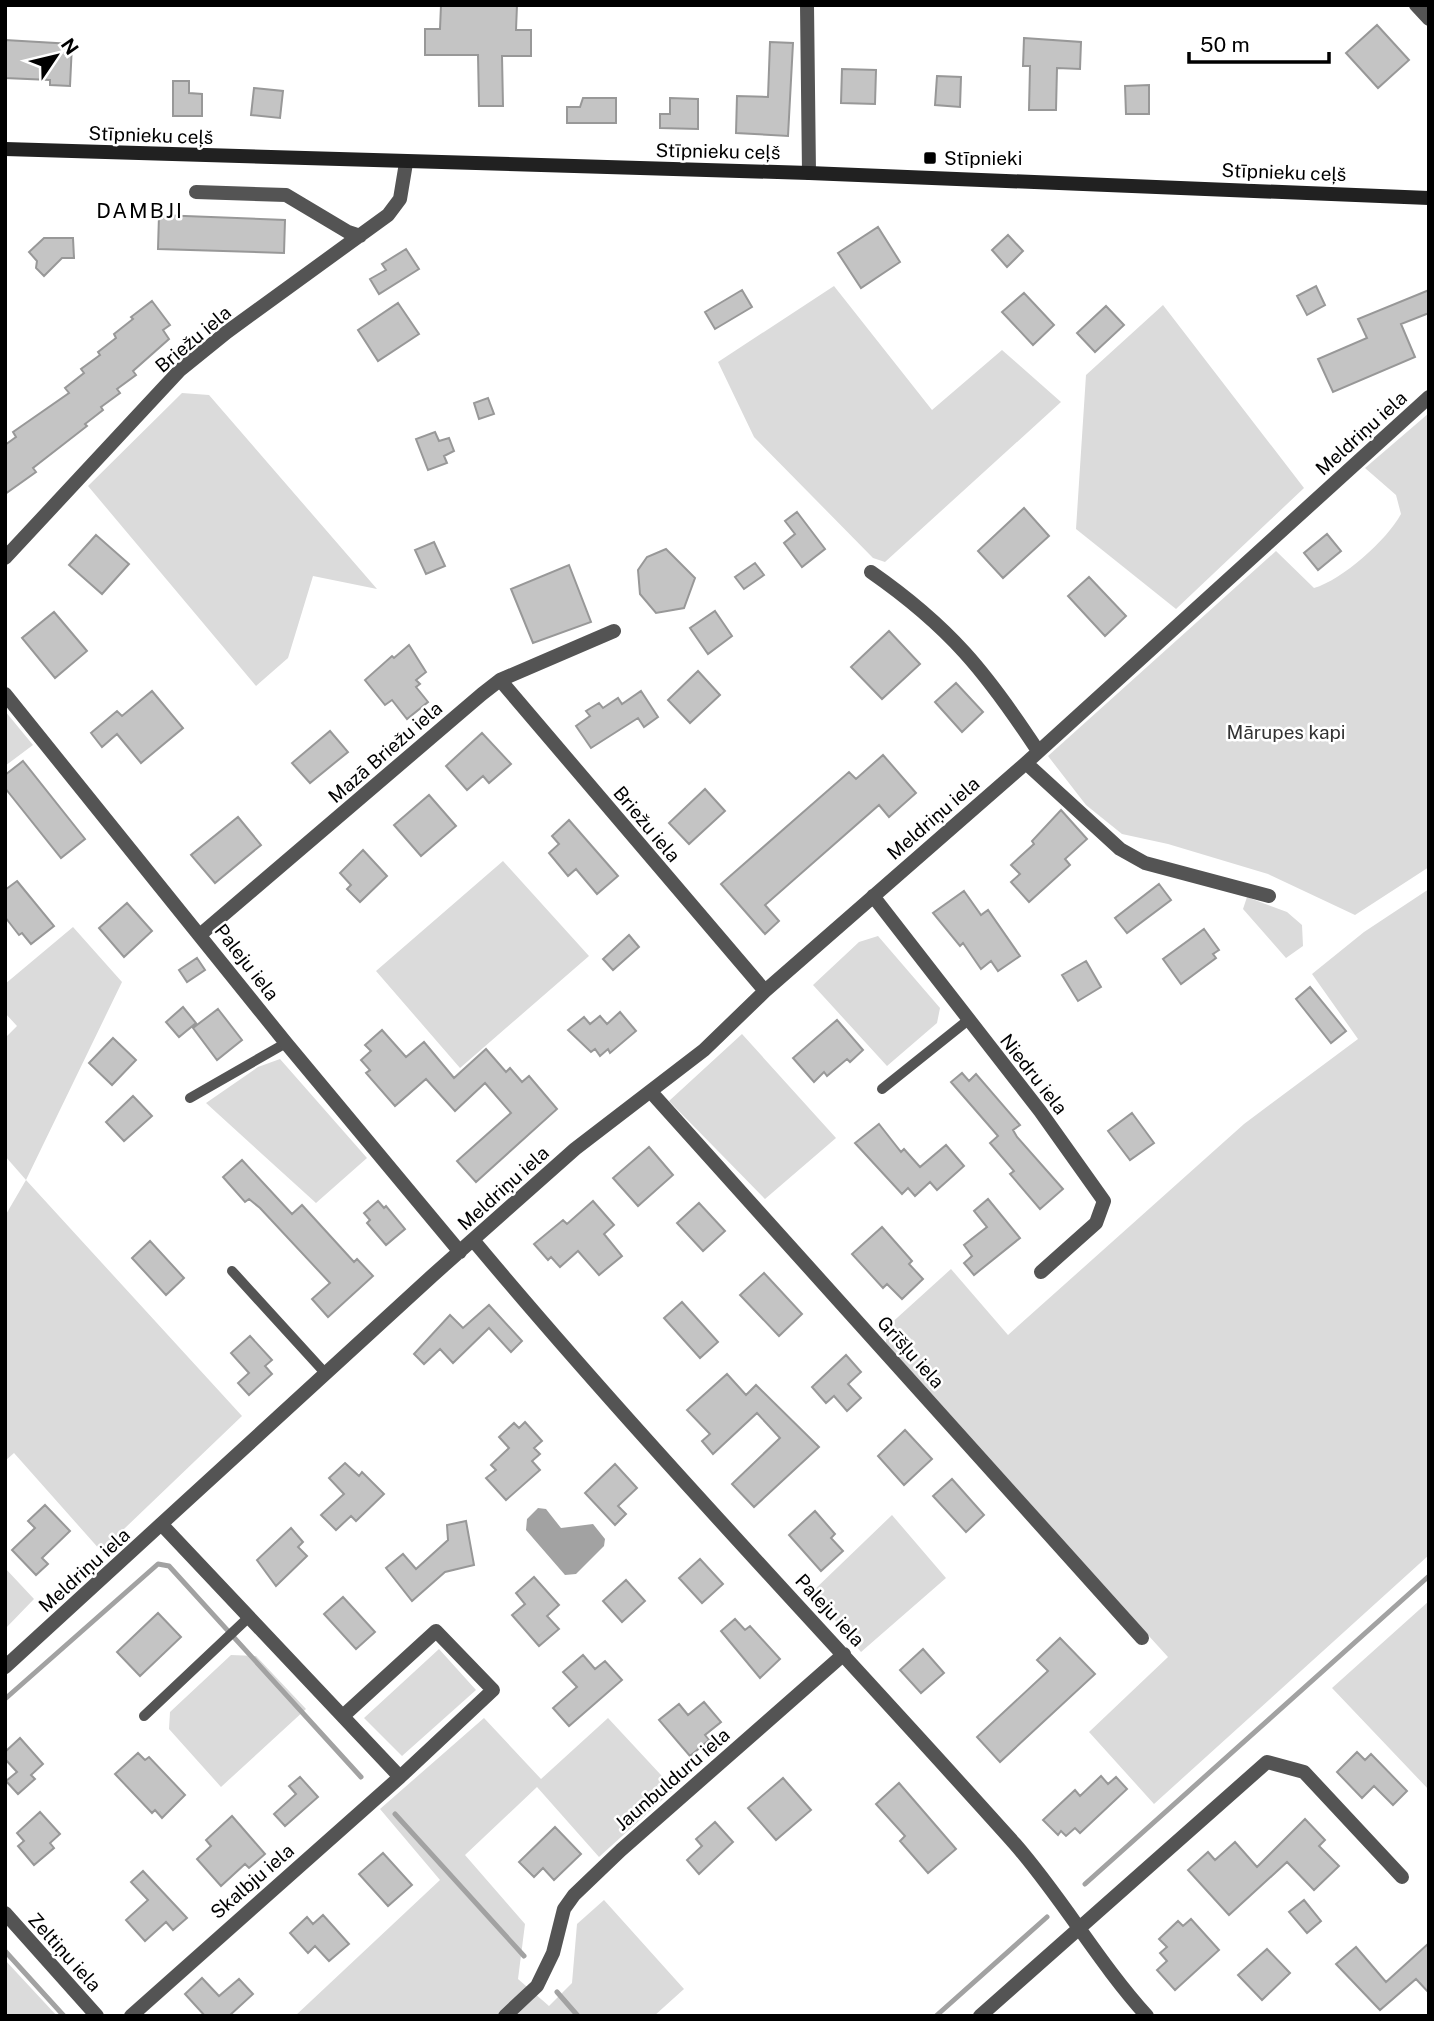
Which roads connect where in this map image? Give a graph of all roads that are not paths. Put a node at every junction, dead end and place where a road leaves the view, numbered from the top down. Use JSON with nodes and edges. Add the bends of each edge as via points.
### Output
{"nodes":[{"id":1,"x":807,"y":5,"type":"edge"},
{"id":2,"x":1416,"y":5,"type":"edge"},
{"id":3,"x":1429,"y":19,"type":"edge"},
{"id":4,"x":5,"y":149,"type":"edge"},
{"id":5,"x":406,"y":163,"type":"junction"},
{"id":6,"x":809,"y":173,"type":"junction"},
{"id":7,"x":196,"y":191,"type":"dead end"},
{"id":8,"x":1429,"y":198,"type":"edge"},
{"id":9,"x":360,"y":236,"type":"junction"},
{"id":10,"x":1429,"y":397,"type":"edge"},
{"id":11,"x":5,"y":558,"type":"edge"},
{"id":12,"x":871,"y":572,"type":"dead end"},
{"id":13,"x":614,"y":631,"type":"dead end"},
{"id":14,"x":500,"y":680,"type":"junction"},
{"id":15,"x":5,"y":694,"type":"edge"},
{"id":16,"x":1038,"y":751,"type":"junction"},
{"id":17,"x":1026,"y":763,"type":"junction"},
{"id":18,"x":873,"y":896,"type":"junction"},
{"id":19,"x":1269,"y":896,"type":"dead end"},
{"id":20,"x":201,"y":934,"type":"junction"},
{"id":21,"x":765,"y":991,"type":"junction"},
{"id":22,"x":967,"y":1021,"type":"junction"},
{"id":23,"x":286,"y":1043,"type":"junction"},
{"id":24,"x":882,"y":1089,"type":"dead end"},
{"id":25,"x":651,"y":1092,"type":"junction"},
{"id":26,"x":190,"y":1098,"type":"dead end"},
{"id":27,"x":473,"y":1240,"type":"junction"},
{"id":28,"x":460,"y":1252,"type":"junction"},
{"id":29,"x":232,"y":1271,"type":"dead end"},
{"id":30,"x":1041,"y":1272,"type":"dead end"},
{"id":31,"x":326,"y":1374,"type":"junction"},
{"id":32,"x":163,"y":1526,"type":"junction"},
{"id":33,"x":249,"y":1617,"type":"junction"},
{"id":34,"x":1142,"y":1638,"type":"dead end"},
{"id":35,"x":844,"y":1654,"type":"junction"},
{"id":36,"x":5,"y":1667,"type":"edge"},
{"id":37,"x":144,"y":1716,"type":"dead end"},
{"id":38,"x":343,"y":1716,"type":"junction"},
{"id":39,"x":400,"y":1777,"type":"junction"},
{"id":40,"x":1402,"y":1877,"type":"dead end"},
{"id":41,"x":5,"y":1913,"type":"edge"},
{"id":42,"x":1078,"y":1928,"type":"junction"},
{"id":43,"x":97,"y":2016,"type":"edge"},
{"id":44,"x":131,"y":2016,"type":"edge"},
{"id":45,"x":505,"y":2016,"type":"edge"},
{"id":46,"x":980,"y":2016,"type":"edge"},
{"id":47,"x":1147,"y":2016,"type":"edge"}],
"edges":[{"from":1,"to":6,"type":"street"},
{"from":2,"to":3,"type":"street"},
{"from":4,"to":5,"type":"main road","name":"Stīpnieku ceļš"},
{"from":5,"to":6,"type":"main road","name":"Stīpnieku ceļš"},
{"from":5,"to":9,"type":"street","name":"Briežu iela","via":[[400,199],[388,215]]},
{"from":6,"to":8,"type":"main road","name":"Stīpnieku ceļš"},
{"from":7,"to":9,"type":"street","via":[[286,195]]},
{"from":9,"to":11,"type":"street","name":"Briežu iela","via":[[180,370]]},
{"from":10,"to":16,"type":"street","name":"Meldriņu iela"},
{"from":12,"to":16,"type":"street","via":[[914,602],[968,652]]},
{"from":13,"to":14,"type":"street","name":"Mazā Briežu iela"},
{"from":14,"to":20,"type":"street","name":"Mazā Briežu iela"},
{"from":14,"to":21,"type":"street","name":"Briežu iela"},
{"from":15,"to":20,"type":"street","name":"Paleju iela"},
{"from":16,"to":17,"type":"street","name":"Meldriņu iela"},
{"from":17,"to":18,"type":"street","name":"Meldriņu iela"},
{"from":17,"to":19,"type":"street","via":[[1120,849],[1145,863]]},
{"from":18,"to":21,"type":"street","name":"Meldriņu iela"},
{"from":18,"to":22,"type":"street","name":"Niedru iela"},
{"from":20,"to":23,"type":"street","name":"Paleju iela"},
{"from":21,"to":25,"type":"street","name":"Meldriņu iela","via":[[704,1050]]},
{"from":22,"to":24,"type":"lane"},
{"from":22,"to":30,"type":"street","name":"Niedru iela","via":[[1040,1111],[1104,1201],[1096,1223]]},
{"from":23,"to":26,"type":"lane"},
{"from":23,"to":28,"type":"street","name":"Paleju iela"},
{"from":25,"to":27,"type":"street","name":"Meldriņu iela","via":[[575,1149]]},
{"from":25,"to":34,"type":"street","name":"Grīšļu iela"},
{"from":27,"to":28,"type":"street","name":"Meldriņu iela"},
{"from":27,"to":35,"type":"street","name":"Paleju iela","via":[[564,1349]]},
{"from":28,"to":31,"type":"street","name":"Meldriņu iela"},
{"from":29,"to":31,"type":"lane"},
{"from":31,"to":32,"type":"street","name":"Meldriņu iela"},
{"from":32,"to":33,"type":"street"},
{"from":32,"to":36,"type":"street","name":"Meldriņu iela"},
{"from":33,"to":37,"type":"lane"},
{"from":33,"to":38,"type":"street"},
{"from":35,"to":42,"type":"street","name":"Paleju iela","via":[[1033,1865]]},
{"from":35,"to":45,"type":"street","name":"Jaunbulduru iela","via":[[574,1895],[564,1909],[553,1953],[537,1986]]},
{"from":38,"to":39,"type":"street"},
{"from":38,"to":39,"type":"street","name":"Skalbju iela","via":[[436,1631],[494,1690]]},
{"from":39,"to":44,"type":"street","name":"Skalbju iela"},
{"from":40,"to":42,"type":"street","via":[[1304,1772],[1267,1762]]},
{"from":41,"to":43,"type":"street","name":"Zeltiņu iela"},
{"from":42,"to":46,"type":"street"},
{"from":42,"to":47,"type":"street","name":"Paleju iela"}]}
